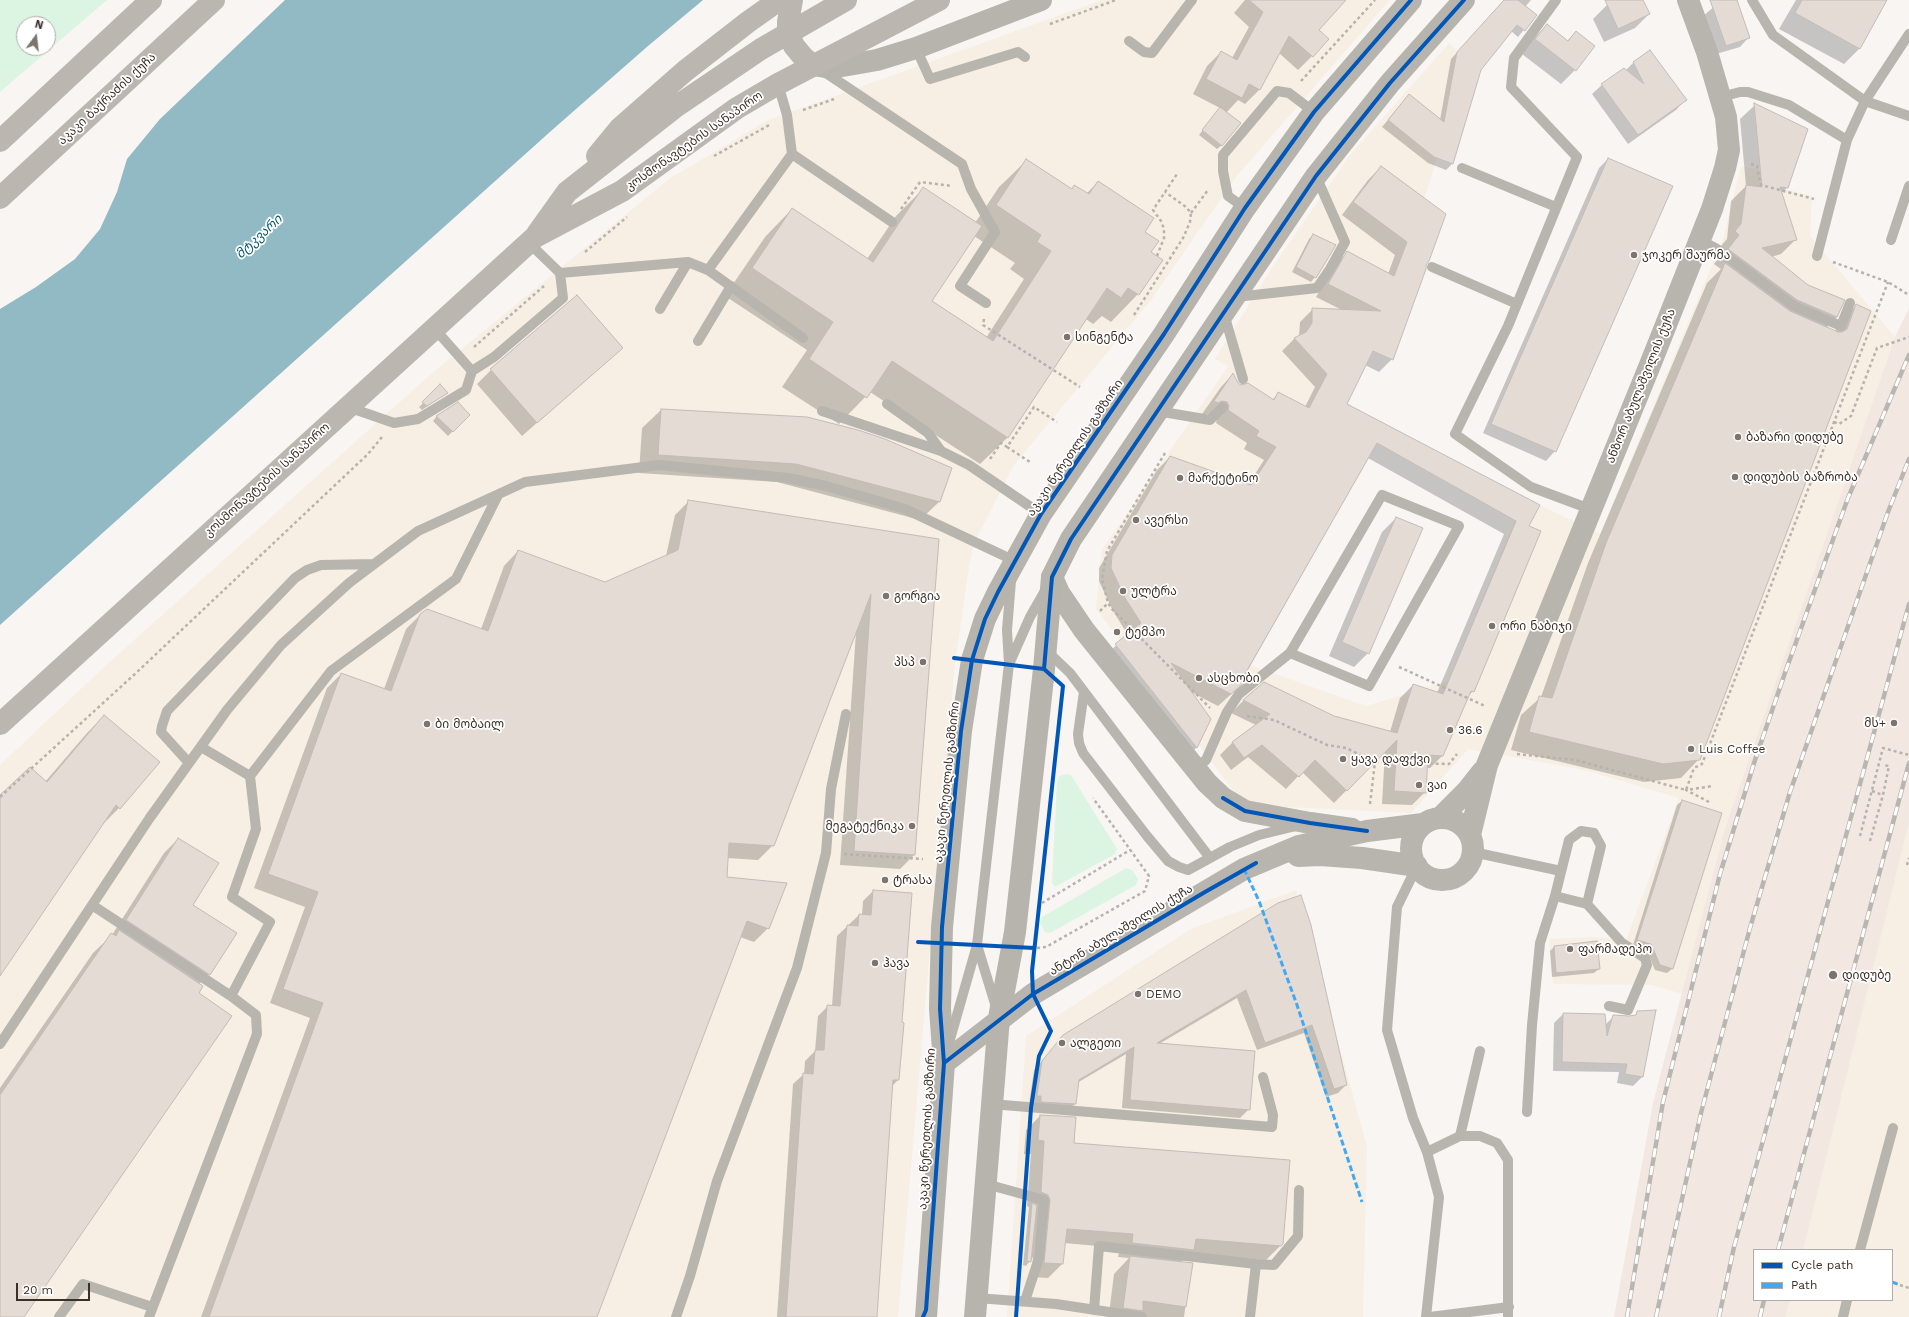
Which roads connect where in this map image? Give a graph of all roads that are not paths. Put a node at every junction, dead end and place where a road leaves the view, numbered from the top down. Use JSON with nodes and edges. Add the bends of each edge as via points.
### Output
{"nodes":[{"id":1,"x":151,"y":0,"type":"edge"},
{"id":2,"x":214,"y":0,"type":"edge"},
{"id":3,"x":779,"y":0,"type":"edge"},
{"id":4,"x":792,"y":0,"type":"edge"},
{"id":5,"x":846,"y":0,"type":"edge"},
{"id":6,"x":939,"y":0,"type":"edge"},
{"id":7,"x":1041,"y":0,"type":"edge"},
{"id":8,"x":1192,"y":0,"type":"edge"},
{"id":9,"x":1411,"y":0,"type":"edge"},
{"id":10,"x":1464,"y":0,"type":"edge"},
{"id":11,"x":1556,"y":0,"type":"edge"},
{"id":12,"x":1688,"y":0,"type":"edge"},
{"id":13,"x":1752,"y":0,"type":"edge"},
{"id":14,"x":788,"y":33,"type":"junction"},
{"id":15,"x":1909,"y":34,"type":"edge"},
{"id":16,"x":1129,"y":41,"type":"dead end"},
{"id":17,"x":916,"y":48,"type":"junction"},
{"id":18,"x":1025,"y":57,"type":"dead end"},
{"id":19,"x":813,"y":64,"type":"junction"},
{"id":20,"x":778,"y":84,"type":"junction"},
{"id":21,"x":1721,"y":97,"type":"junction"},
{"id":22,"x":1865,"y":101,"type":"junction"},
{"id":23,"x":1314,"y":112,"type":"junction"},
{"id":24,"x":1909,"y":116,"type":"edge"},
{"id":25,"x":1847,"y":140,"type":"junction"},
{"id":26,"x":0,"y":141,"type":"edge"},
{"id":27,"x":792,"y":154,"type":"junction"},
{"id":28,"x":1462,"y":168,"type":"dead end"},
{"id":29,"x":1316,"y":176,"type":"junction"},
{"id":30,"x":1909,"y":186,"type":"edge"},
{"id":31,"x":567,"y":192,"type":"junction"},
{"id":32,"x":0,"y":198,"type":"edge"},
{"id":33,"x":1236,"y":202,"type":"junction"},
{"id":34,"x":1556,"y":207,"type":"junction"},
{"id":35,"x":892,"y":222,"type":"road end"},
{"id":36,"x":531,"y":240,"type":"junction"},
{"id":37,"x":1700,"y":240,"type":"junction"},
{"id":38,"x":1891,"y":240,"type":"dead end"},
{"id":39,"x":1817,"y":256,"type":"road end"},
{"id":40,"x":688,"y":262,"type":"junction"},
{"id":41,"x":1432,"y":267,"type":"dead end"},
{"id":42,"x":708,"y":270,"type":"junction"},
{"id":43,"x":560,"y":273,"type":"junction"},
{"id":44,"x":731,"y":286,"type":"junction"},
{"id":45,"x":986,"y":303,"type":"dead end"},
{"id":46,"x":1850,"y":303,"type":"dead end"},
{"id":47,"x":1517,"y":304,"type":"junction"},
{"id":48,"x":1229,"y":305,"type":"junction"},
{"id":49,"x":660,"y":310,"type":"dead end"},
{"id":50,"x":434,"y":328,"type":"junction"},
{"id":51,"x":803,"y":338,"type":"dead end"},
{"id":52,"x":698,"y":341,"type":"dead end"},
{"id":53,"x":472,"y":371,"type":"junction"},
{"id":54,"x":1243,"y":379,"type":"dead end"},
{"id":55,"x":887,"y":404,"type":"dead end"},
{"id":56,"x":348,"y":406,"type":"junction"},
{"id":57,"x":1223,"y":407,"type":"dead end"},
{"id":58,"x":822,"y":411,"type":"dead end"},
{"id":59,"x":1157,"y":411,"type":"junction"},
{"id":60,"x":941,"y":451,"type":"junction"},
{"id":61,"x":498,"y":495,"type":"junction"},
{"id":62,"x":1590,"y":509,"type":"junction"},
{"id":63,"x":1041,"y":514,"type":"junction"},
{"id":64,"x":1015,"y":562,"type":"junction"},
{"id":65,"x":374,"y":564,"type":"junction"},
{"id":66,"x":1052,"y":577,"type":"junction"},
{"id":67,"x":1046,"y":650,"type":"junction"},
{"id":68,"x":1290,"y":652,"type":"junction"},
{"id":69,"x":1009,"y":664,"type":"junction"},
{"id":70,"x":1084,"y":692,"type":"junction"},
{"id":71,"x":846,"y":714,"type":"dead end"},
{"id":72,"x":0,"y":724,"type":"edge"},
{"id":73,"x":201,"y":747,"type":"junction"},
{"id":74,"x":190,"y":763,"type":"junction"},
{"id":75,"x":1487,"y":765,"type":"junction"},
{"id":76,"x":1196,"y":768,"type":"junction"},
{"id":77,"x":250,"y":776,"type":"junction"},
{"id":78,"x":1432,"y":821,"type":"junction"},
{"id":79,"x":1310,"y":823,"type":"junction"},
{"id":80,"x":1367,"y":831,"type":"junction"},
{"id":81,"x":1471,"y":843,"type":"junction"},
{"id":82,"x":1210,"y":858,"type":"junction"},
{"id":83,"x":1269,"y":858,"type":"junction"},
{"id":84,"x":1416,"y":866,"type":"junction"},
{"id":85,"x":1561,"y":871,"type":"junction"},
{"id":86,"x":1555,"y":896,"type":"junction"},
{"id":87,"x":1587,"y":904,"type":"junction"},
{"id":88,"x":92,"y":905,"type":"junction"},
{"id":89,"x":977,"y":945,"type":"junction"},
{"id":90,"x":231,"y":996,"type":"junction"},
{"id":91,"x":1609,"y":1006,"type":"dead end"},
{"id":92,"x":999,"y":1018,"type":"junction"},
{"id":93,"x":0,"y":1044,"type":"edge"},
{"id":94,"x":1480,"y":1051,"type":"dead end"},
{"id":95,"x":944,"y":1063,"type":"junction"},
{"id":96,"x":1262,"y":1077,"type":"dead end"},
{"id":97,"x":992,"y":1104,"type":"junction"},
{"id":98,"x":1527,"y":1112,"type":"dead end"},
{"id":99,"x":1892,"y":1128,"type":"dead end"},
{"id":100,"x":1460,"y":1136,"type":"junction"},
{"id":101,"x":1427,"y":1152,"type":"junction"},
{"id":102,"x":986,"y":1184,"type":"junction"},
{"id":103,"x":1299,"y":1190,"type":"dead end"},
{"id":104,"x":1860,"y":1249,"type":"edge"},
{"id":105,"x":1256,"y":1264,"type":"junction"},
{"id":106,"x":1026,"y":1301,"type":"junction"},
{"id":107,"x":1847,"y":1301,"type":"edge"},
{"id":108,"x":976,"y":1308,"type":"edge"},
{"id":109,"x":1094,"y":1310,"type":"junction"},
{"id":110,"x":151,"y":1312,"type":"edge"},
{"id":111,"x":1508,"y":1312,"type":"edge"},
{"id":112,"x":58,"y":1317,"type":"edge"},
{"id":113,"x":676,"y":1317,"type":"edge"},
{"id":114,"x":926,"y":1317,"type":"edge"},
{"id":115,"x":1142,"y":1317,"type":"edge"},
{"id":116,"x":1250,"y":1317,"type":"edge"},
{"id":117,"x":1426,"y":1317,"type":"edge"},
{"id":118,"x":1430,"y":1317,"type":"edge"},
{"id":119,"x":1843,"y":1317,"type":"edge"}],
"edges":[{"from":1,"to":26,"type":"main road"},
{"from":2,"to":32,"type":"main road","name":"აკაკი ბაქრაძის ქუჩა"},
{"from":3,"to":31,"type":"main road","via":[[686,71],[620,128]]},
{"from":4,"to":14,"type":"main road"},
{"from":5,"to":14,"type":"main road","name":"კოსმონავტების სანაპირო"},
{"from":6,"to":19,"type":"main road","name":"კოსმონავტების სანაპირო"},
{"from":7,"to":17,"type":"main road"},
{"from":8,"to":16,"type":"lane","via":[[1152,53],[1144,52]]},
{"from":9,"to":23,"type":"main road","name":"აკაკი წერეთლის გამზირი"},
{"from":10,"to":29,"type":"main road","via":[[1390,83]]},
{"from":11,"to":34,"type":"lane","via":[[1514,58],[1510,87],[1577,157]]},
{"from":12,"to":21,"type":"street","name":"ანზორ აბულაშვილის ქუჩა"},
{"from":13,"to":22,"type":"lane","via":[[1773,35]]},
{"from":14,"to":19,"type":"main road","via":[[794,46]]},
{"from":14,"to":31,"type":"main road","name":"კოსმონავტების სანაპირო","via":[[674,108]]},
{"from":15,"to":22,"type":"lane"},
{"from":17,"to":18,"type":"lane","via":[[930,79],[1018,52]]},
{"from":17,"to":19,"type":"main road","via":[[854,65],[831,68]]},
{"from":19,"to":20,"type":"main road","name":"კოსმონავტების სანაპირო"},
{"from":19,"to":45,"type":"lane","via":[[962,164],[971,189],[995,232],[960,286]]},
{"from":20,"to":27,"type":"lane","via":[[787,115]]},
{"from":20,"to":36,"type":"main road","name":"კოსმონავტების სანაპირო","via":[[737,108],[622,191]]},
{"from":21,"to":25,"type":"lane","via":[[1748,92],[1789,105]]},
{"from":21,"to":37,"type":"street","name":"ანზორ აბულაშვილის ქუჩა","via":[[1729,150],[1720,188]]},
{"from":22,"to":24,"type":"lane"},
{"from":22,"to":25,"type":"lane"},
{"from":23,"to":33,"type":"main road","name":"აკაკი წერეთლის გამზირი"},
{"from":23,"to":33,"type":"lane","via":[[1289,94],[1277,91],[1272,96],[1223,155],[1223,171]]},
{"from":25,"to":39,"type":"lane"},
{"from":27,"to":35,"type":"lane"},
{"from":27,"to":42,"type":"lane"},
{"from":28,"to":34,"type":"lane"},
{"from":29,"to":48,"type":"main road"},
{"from":29,"to":48,"type":"lane","via":[[1345,242],[1326,276],[1317,288]]},
{"from":30,"to":38,"type":"lane"},
{"from":31,"to":36,"type":"main road","name":"კოსმონავტების სანაპირო"},
{"from":33,"to":63,"type":"main road","name":"აკაკი წერეთლის გამზირი","via":[[1164,334]]},
{"from":34,"to":47,"type":"lane"},
{"from":36,"to":43,"type":"lane"},
{"from":36,"to":50,"type":"main road","name":"კოსმონავტების სანაპირო"},
{"from":37,"to":46,"type":"lane","via":[[1717,249],[1794,306],[1841,326]]},
{"from":37,"to":62,"type":"street","name":"ანზორ აბულაშვილის ქუჩა"},
{"from":40,"to":42,"type":"lane"},
{"from":40,"to":43,"type":"lane"},
{"from":40,"to":49,"type":"lane"},
{"from":41,"to":47,"type":"lane"},
{"from":42,"to":44,"type":"lane"},
{"from":43,"to":53,"type":"lane","via":[[563,298],[494,357]]},
{"from":44,"to":51,"type":"lane"},
{"from":44,"to":52,"type":"lane"},
{"from":47,"to":62,"type":"lane","via":[[1455,434],[1531,487]]},
{"from":48,"to":54,"type":"lane"},
{"from":48,"to":59,"type":"main road"},
{"from":50,"to":53,"type":"lane"},
{"from":50,"to":56,"type":"main road","name":"კოსმონავტების სანაპირო"},
{"from":53,"to":56,"type":"lane","via":[[466,390],[418,419],[394,423]]},
{"from":55,"to":60,"type":"lane","via":[[928,433]]},
{"from":56,"to":72,"type":"main road","name":"კოსმონავტების სანაპირო"},
{"from":57,"to":59,"type":"lane","via":[[1210,420]]},
{"from":58,"to":60,"type":"lane"},
{"from":59,"to":66,"type":"main road","via":[[1071,539]]},
{"from":60,"to":63,"type":"lane","via":[[969,465]]},
{"from":61,"to":64,"type":"lane","via":[[525,482],[659,465],[788,478],[905,509]]},
{"from":61,"to":65,"type":"lane","via":[[418,531]]},
{"from":61,"to":77,"type":"lane","via":[[456,579],[331,671]]},
{"from":62,"to":75,"type":"street","name":"ანზორ აბულაშვილის ქუჩა"},
{"from":63,"to":64,"type":"main road","name":"აკაკი წერეთლის გამზირი"},
{"from":64,"to":69,"type":"lane","via":[[1009,594]]},
{"from":64,"to":95,"type":"main road","name":"აკაკი წერეთლის გამზირი","via":[[985,619],[972,660],[966,696],[941,943],[940,1009]]},
{"from":65,"to":73,"type":"lane","via":[[280,645],[227,710]]},
{"from":65,"to":74,"type":"lane","via":[[321,565],[295,578],[167,711],[161,732]]},
{"from":66,"to":67,"type":"main road"},
{"from":66,"to":69,"type":"lane"},
{"from":66,"to":76,"type":"street","name":"ანტონ აბულაშვილის ქუჩა","via":[[1072,614]]},
{"from":67,"to":70,"type":"lane","via":[[1070,673]]},
{"from":67,"to":92,"type":"main road","via":[[1013,948]]},
{"from":68,"to":68,"type":"lane","via":[[1370,686],[1459,526],[1382,495]]},
{"from":68,"to":76,"type":"lane","via":[[1239,694],[1227,712],[1206,760]]},
{"from":69,"to":89,"type":"lane"},
{"from":70,"to":82,"type":"lane"},
{"from":70,"to":82,"type":"lane","via":[[1078,734],[1083,753],[1168,861],[1188,870]]},
{"from":71,"to":113,"type":"lane","via":[[831,789],[826,853],[797,968],[717,1181]]},
{"from":73,"to":74,"type":"lane"},
{"from":73,"to":77,"type":"lane"},
{"from":74,"to":88,"type":"lane"},
{"from":75,"to":78,"type":"street","name":"ანზორ აბულაშვილის ქუჩა","via":[[1467,791]]},
{"from":75,"to":81,"type":"street","name":"ანზორ აბულაშვილის ქუჩა"},
{"from":76,"to":79,"type":"street","name":"ანტონ აბულაშვილის ქუჩა","via":[[1223,798],[1234,806],[1245,811]]},
{"from":77,"to":90,"type":"lane","via":[[256,829],[232,896],[270,922]]},
{"from":78,"to":80,"type":"street","name":"ანტონ აბულაშვილის ქუჩა"},
{"from":78,"to":81,"type":"street","via":[[1452,820],[1462,825]]},
{"from":78,"to":84,"type":"street","via":[[1416,833],[1412,844]]},
{"from":79,"to":80,"type":"street","name":"ანტონ აბულაშვილის ქუჩა"},
{"from":79,"to":82,"type":"lane","via":[[1259,835]]},
{"from":80,"to":83,"type":"street","name":"ანტონ აბულაშვილის ქუჩა","via":[[1299,846]]},
{"from":81,"to":84,"type":"street","via":[[1469,863],[1461,873],[1450,879],[1437,880]]},
{"from":81,"to":85,"type":"lane"},
{"from":83,"to":84,"type":"street","name":"ანტონ აბულაშვილის ქუჩა","via":[[1320,855]]},
{"from":83,"to":92,"type":"street","name":"ანტონ აბულაშვილის ქუჩა","via":[[1244,869],[1171,911]]},
{"from":84,"to":101,"type":"lane","via":[[1397,906],[1387,1030],[1413,1118]]},
{"from":85,"to":86,"type":"lane"},
{"from":85,"to":87,"type":"lane","via":[[1569,840],[1581,831],[1594,834],[1601,846]]},
{"from":86,"to":87,"type":"lane"},
{"from":86,"to":98,"type":"lane","via":[[1540,943]]},
{"from":87,"to":91,"type":"lane","via":[[1622,943],[1645,958],[1647,965],[1628,1010]]},
{"from":88,"to":90,"type":"lane"},
{"from":88,"to":93,"type":"lane"},
{"from":89,"to":92,"type":"lane"},
{"from":89,"to":95,"type":"lane"},
{"from":90,"to":110,"type":"lane","via":[[256,1015],[256,1034]]},
{"from":92,"to":95,"type":"street","name":"ანტონ აბულაშვილის ქუჩა"},
{"from":92,"to":97,"type":"main road"},
{"from":94,"to":100,"type":"lane"},
{"from":95,"to":114,"type":"main road","name":"აკაკი წერეთლის გამზირი"},
{"from":96,"to":97,"type":"lane","via":[[1273,1115],[1272,1127]]},
{"from":97,"to":102,"type":"main road"},
{"from":99,"to":104,"type":"lane"},
{"from":100,"to":101,"type":"lane"},
{"from":100,"to":111,"type":"lane","via":[[1480,1136],[1497,1143],[1508,1160]]},
{"from":101,"to":117,"type":"lane","via":[[1439,1197]]},
{"from":102,"to":106,"type":"lane","via":[[1044,1200],[1039,1258]]},
{"from":102,"to":108,"type":"main road"},
{"from":103,"to":105,"type":"lane","via":[[1298,1236],[1274,1265]]},
{"from":105,"to":109,"type":"lane","via":[[1099,1246]]},
{"from":105,"to":116,"type":"lane"},
{"from":106,"to":108,"type":"lane"},
{"from":106,"to":109,"type":"lane"},
{"from":107,"to":119,"type":"lane"},
{"from":109,"to":115,"type":"lane"},
{"from":110,"to":112,"type":"lane","via":[[83,1284]]},
{"from":111,"to":118,"type":"lane"}]}
